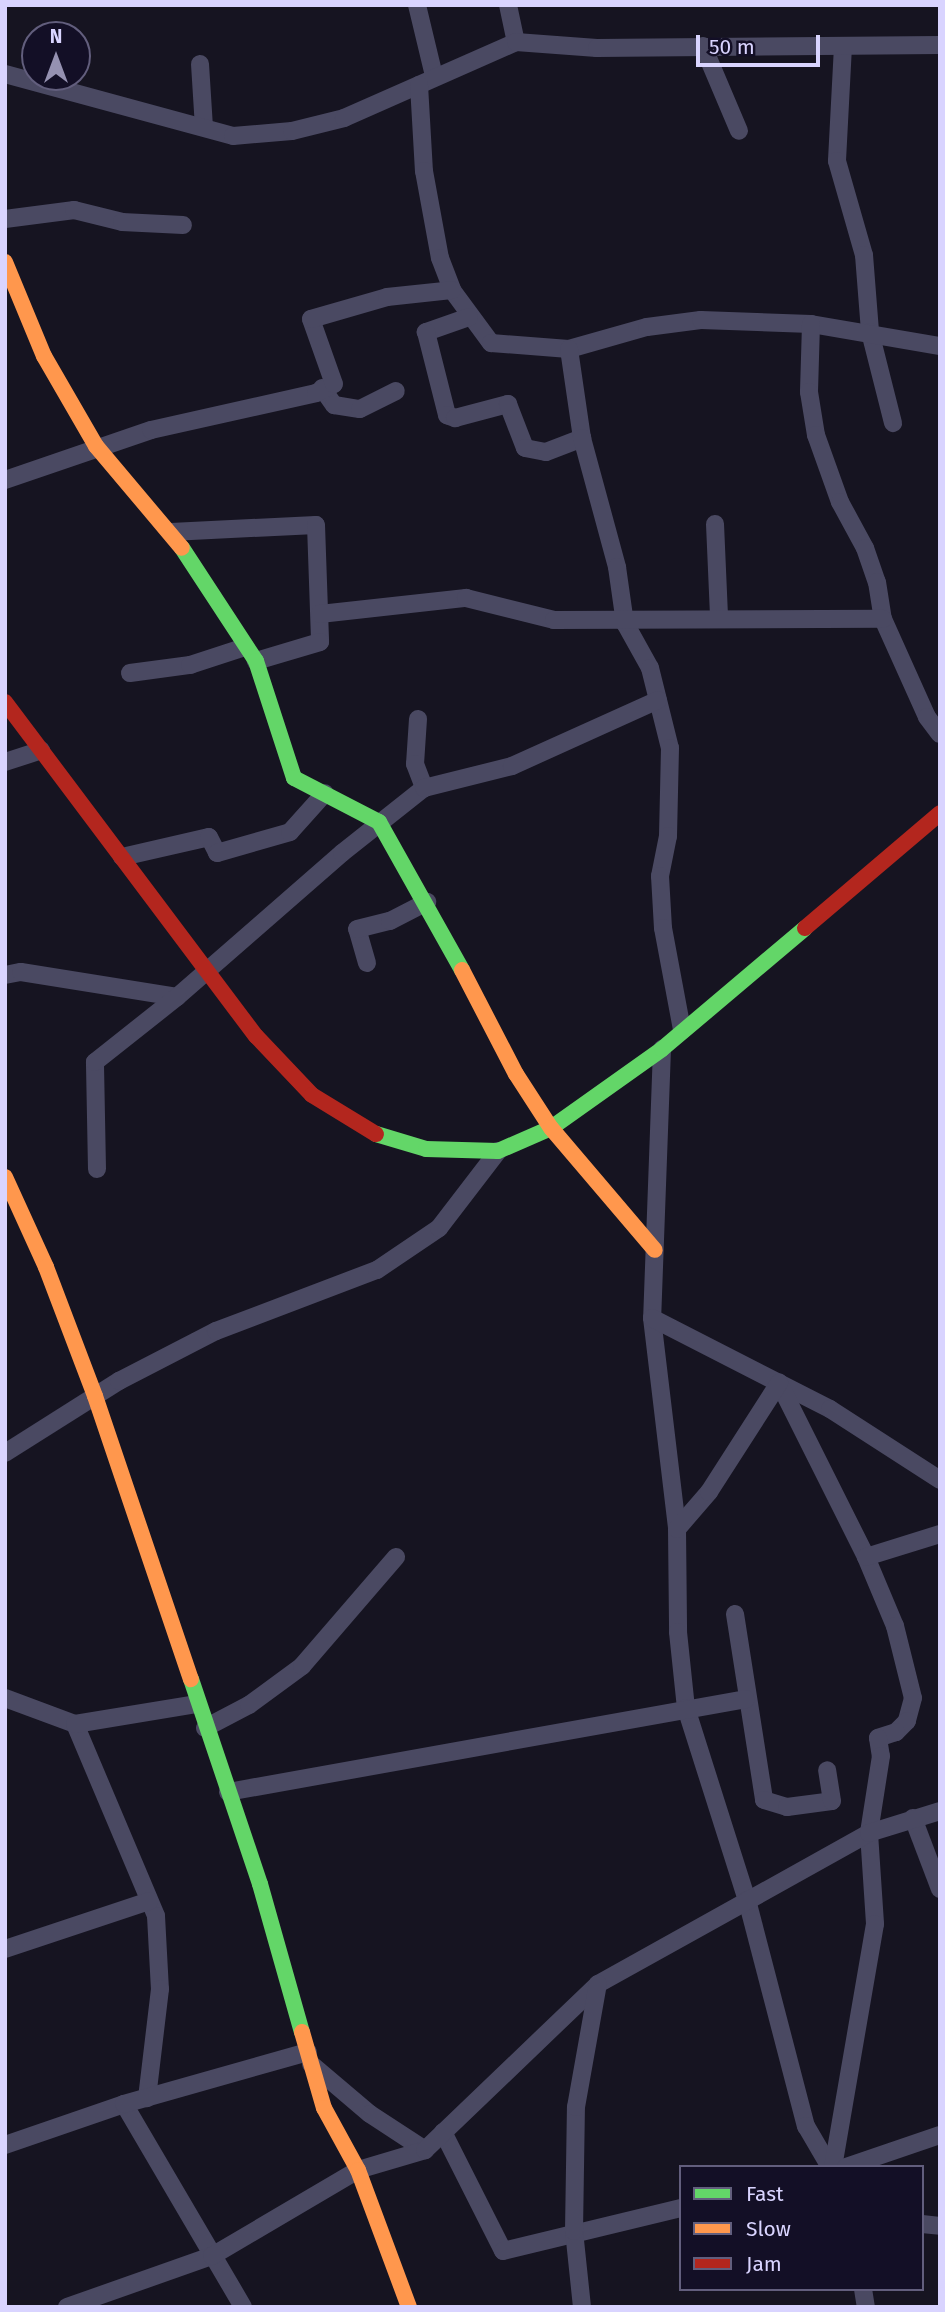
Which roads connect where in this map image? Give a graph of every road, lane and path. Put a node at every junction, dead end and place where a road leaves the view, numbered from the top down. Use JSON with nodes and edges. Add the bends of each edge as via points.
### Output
{"nodes":[{"id":1,"x":417,"y":5,"type":"edge"},
{"id":2,"x":508,"y":5,"type":"edge"},
{"id":3,"x":516,"y":42,"type":"junction"},
{"id":4,"x":940,"y":45,"type":"edge"},
{"id":5,"x":703,"y":46,"type":"junction"},
{"id":6,"x":842,"y":46,"type":"junction"},
{"id":7,"x":200,"y":64,"type":"dead end"},
{"id":8,"x":5,"y":74,"type":"edge"},
{"id":9,"x":427,"y":80,"type":"junction"},
{"id":10,"x":204,"y":127,"type":"junction"},
{"id":11,"x":739,"y":131,"type":"dead end"},
{"id":12,"x":5,"y":219,"type":"edge"},
{"id":13,"x":183,"y":225,"type":"dead end"},
{"id":14,"x":6,"y":269,"type":"edge"},
{"id":15,"x":452,"y":290,"type":"junction"},
{"id":16,"x":469,"y":317,"type":"junction"},
{"id":17,"x":811,"y":324,"type":"junction"},
{"id":18,"x":870,"y":332,"type":"junction"},
{"id":19,"x":940,"y":346,"type":"edge"},
{"id":20,"x":569,"y":349,"type":"junction"},
{"id":21,"x":322,"y":388,"type":"junction"},
{"id":22,"x":396,"y":391,"type":"dead end"},
{"id":23,"x":893,"y":423,"type":"dead end"},
{"id":24,"x":582,"y":438,"type":"junction"},
{"id":25,"x":96,"y":446,"type":"junction"},
{"id":26,"x":5,"y":480,"type":"edge"},
{"id":27,"x":715,"y":524,"type":"dead end"},
{"id":28,"x":171,"y":532,"type":"junction"},
{"id":29,"x":320,"y":614,"type":"junction"},
{"id":30,"x":719,"y":617,"type":"junction"},
{"id":31,"x":883,"y":619,"type":"junction"},
{"id":32,"x":625,"y":623,"type":"junction"},
{"id":33,"x":251,"y":654,"type":"junction"},
{"id":34,"x":130,"y":673,"type":"dead end"},
{"id":35,"x":658,"y":700,"type":"junction"},
{"id":36,"x":5,"y":702,"type":"edge"},
{"id":37,"x":418,"y":719,"type":"dead end"},
{"id":38,"x":940,"y":734,"type":"edge"},
{"id":39,"x":41,"y":750,"type":"junction"},
{"id":40,"x":5,"y":762,"type":"edge"},
{"id":41,"x":424,"y":788,"type":"junction"},
{"id":42,"x":325,"y":793,"type":"junction"},
{"id":43,"x":940,"y":813,"type":"edge"},
{"id":44,"x":379,"y":822,"type":"junction"},
{"id":45,"x":122,"y":857,"type":"junction"},
{"id":46,"x":427,"y":902,"type":"junction"},
{"id":47,"x":367,"y":963,"type":"dead end"},
{"id":48,"x":209,"y":972,"type":"junction"},
{"id":49,"x":5,"y":975,"type":"edge"},
{"id":50,"x":177,"y":997,"type":"junction"},
{"id":51,"x":682,"y":1030,"type":"junction"},
{"id":52,"x":662,"y":1049,"type":"junction"},
{"id":53,"x":551,"y":1128,"type":"junction"},
{"id":54,"x":498,"y":1151,"type":"junction"},
{"id":55,"x":97,"y":1169,"type":"dead end"},
{"id":56,"x":5,"y":1177,"type":"edge"},
{"id":57,"x":655,"y":1251,"type":"junction"},
{"id":58,"x":652,"y":1318,"type":"junction"},
{"id":59,"x":779,"y":1384,"type":"junction"},
{"id":60,"x":95,"y":1396,"type":"junction"},
{"id":61,"x":5,"y":1453,"type":"edge"},
{"id":62,"x":940,"y":1480,"type":"edge"},
{"id":63,"x":677,"y":1529,"type":"junction"},
{"id":64,"x":940,"y":1534,"type":"edge"},
{"id":65,"x":397,"y":1557,"type":"dead end"},
{"id":66,"x":866,"y":1557,"type":"junction"},
{"id":67,"x":735,"y":1615,"type":"dead end"},
{"id":68,"x":5,"y":1698,"type":"edge"},
{"id":69,"x":746,"y":1699,"type":"junction"},
{"id":70,"x":197,"y":1703,"type":"junction"},
{"id":71,"x":688,"y":1713,"type":"junction"},
{"id":72,"x":75,"y":1724,"type":"junction"},
{"id":73,"x":205,"y":1728,"type":"junction"},
{"id":74,"x":827,"y":1770,"type":"dead end"},
{"id":75,"x":228,"y":1792,"type":"junction"},
{"id":76,"x":940,"y":1811,"type":"edge"},
{"id":77,"x":913,"y":1818,"type":"junction"},
{"id":78,"x":869,"y":1833,"type":"junction"},
{"id":79,"x":940,"y":1889,"type":"edge"},
{"id":80,"x":747,"y":1900,"type":"junction"},
{"id":81,"x":149,"y":1902,"type":"junction"},
{"id":82,"x":5,"y":1949,"type":"edge"},
{"id":83,"x":597,"y":1984,"type":"junction"},
{"id":84,"x":309,"y":2058,"type":"junction"},
{"id":85,"x":148,"y":2098,"type":"junction"},
{"id":86,"x":124,"y":2104,"type":"junction"},
{"id":87,"x":443,"y":2132,"type":"junction"},
{"id":88,"x":940,"y":2135,"type":"edge"},
{"id":89,"x":5,"y":2145,"type":"edge"},
{"id":90,"x":425,"y":2150,"type":"junction"},
{"id":91,"x":830,"y":2165,"type":"edge"},
{"id":92,"x":831,"y":2165,"type":"edge"},
{"id":93,"x":852,"y":2165,"type":"edge"},
{"id":94,"x":358,"y":2170,"type":"junction"},
{"id":95,"x":679,"y":2208,"type":"edge"},
{"id":96,"x":574,"y":2234,"type":"junction"},
{"id":97,"x":212,"y":2256,"type":"junction"},
{"id":98,"x":67,"y":2307,"type":"edge"},
{"id":99,"x":243,"y":2307,"type":"edge"},
{"id":100,"x":409,"y":2307,"type":"edge"},
{"id":101,"x":582,"y":2307,"type":"edge"}],
"edges":[{"from":1,"to":9,"type":"street"},
{"from":2,"to":3,"type":"street"},
{"from":3,"to":5,"type":"street","via":[[597,48]]},
{"from":3,"to":9,"type":"street"},
{"from":4,"to":6,"type":"street"},
{"from":5,"to":6,"type":"street"},
{"from":5,"to":11,"type":"street"},
{"from":6,"to":18,"type":"street","via":[[837,162],[864,255]]},
{"from":7,"to":10,"type":"street"},
{"from":8,"to":10,"type":"street"},
{"from":9,"to":10,"type":"street","via":[[344,118],[292,131],[233,136]]},
{"from":9,"to":15,"type":"street","via":[[424,171],[440,258]]},
{"from":12,"to":13,"type":"street","via":[[74,210],[122,222]]},
{"from":14,"to":25,"type":"street","via":[[44,356]]},
{"from":15,"to":16,"type":"street"},
{"from":15,"to":21,"type":"street","via":[[387,298],[311,319],[334,384]]},
{"from":16,"to":20,"type":"street","via":[[491,343]]},
{"from":16,"to":24,"type":"street","via":[[426,332],[447,415],[455,418],[508,404],[525,448],[546,452]]},
{"from":17,"to":18,"type":"street"},
{"from":17,"to":20,"type":"street","via":[[701,320],[647,327]]},
{"from":17,"to":31,"type":"street","via":[[808,392],[816,435],[840,502],[865,548]]},
{"from":18,"to":19,"type":"street"},
{"from":18,"to":23,"type":"street"},
{"from":20,"to":24,"type":"street"},
{"from":21,"to":22,"type":"street","via":[[334,405],[359,409]]},
{"from":21,"to":25,"type":"street"},
{"from":24,"to":32,"type":"street","via":[[617,567]]},
{"from":25,"to":26,"type":"street"},
{"from":25,"to":28,"type":"street"},
{"from":27,"to":30,"type":"street"},
{"from":28,"to":29,"type":"street","via":[[316,525]]},
{"from":28,"to":33,"type":"street"},
{"from":29,"to":32,"type":"street","via":[[466,598],[554,620]]},
{"from":29,"to":33,"type":"street","via":[[320,639],[315,646]]},
{"from":30,"to":31,"type":"street"},
{"from":30,"to":32,"type":"street"},
{"from":31,"to":38,"type":"street","via":[[927,718]]},
{"from":32,"to":35,"type":"street","via":[[650,668]]},
{"from":33,"to":34,"type":"street"},
{"from":33,"to":42,"type":"street","via":[[294,778]]},
{"from":35,"to":41,"type":"street","via":[[512,765]]},
{"from":35,"to":51,"type":"street","via":[[670,748],[668,836],[660,876],[663,928]]},
{"from":36,"to":39,"type":"street"},
{"from":37,"to":41,"type":"street","via":[[415,764]]},
{"from":39,"to":40,"type":"street"},
{"from":39,"to":45,"type":"street"},
{"from":41,"to":44,"type":"street"},
{"from":42,"to":44,"type":"street"},
{"from":42,"to":45,"type":"street","via":[[290,832],[217,853],[209,837]]},
{"from":43,"to":51,"type":"street"},
{"from":44,"to":46,"type":"street"},
{"from":44,"to":48,"type":"street"},
{"from":45,"to":48,"type":"street"},
{"from":46,"to":47,"type":"street","via":[[390,921],[357,929]]},
{"from":46,"to":53,"type":"street","via":[[516,1073]]},
{"from":48,"to":50,"type":"street"},
{"from":48,"to":54,"type":"street","via":[[256,1036],[312,1095],[364,1131],[426,1149]]},
{"from":49,"to":50,"type":"street","via":[[21,972]]},
{"from":50,"to":55,"type":"street","via":[[95,1062]]},
{"from":51,"to":52,"type":"street"},
{"from":52,"to":53,"type":"street"},
{"from":52,"to":57,"type":"street"},
{"from":53,"to":54,"type":"street"},
{"from":53,"to":57,"type":"street"},
{"from":54,"to":60,"type":"street","via":[[439,1228],[377,1270],[216,1331]]},
{"from":56,"to":60,"type":"street","via":[[46,1267]]},
{"from":57,"to":58,"type":"street"},
{"from":58,"to":59,"type":"street"},
{"from":58,"to":63,"type":"street"},
{"from":59,"to":62,"type":"street","via":[[830,1409]]},
{"from":59,"to":63,"type":"street","via":[[709,1492]]},
{"from":59,"to":66,"type":"street"},
{"from":60,"to":61,"type":"street"},
{"from":60,"to":70,"type":"street"},
{"from":63,"to":71,"type":"street","via":[[678,1632]]},
{"from":64,"to":66,"type":"street"},
{"from":65,"to":73,"type":"street","via":[[302,1666],[249,1705]]},
{"from":66,"to":78,"type":"street","via":[[895,1626],[914,1698],[907,1721],[896,1732],[878,1738],[881,1756]]},
{"from":67,"to":69,"type":"street"},
{"from":68,"to":72,"type":"street"},
{"from":69,"to":71,"type":"street"},
{"from":69,"to":74,"type":"street","via":[[764,1800],[787,1807],[832,1801]]},
{"from":70,"to":72,"type":"street"},
{"from":70,"to":73,"type":"street"},
{"from":71,"to":75,"type":"street"},
{"from":71,"to":80,"type":"street"},
{"from":72,"to":81,"type":"street"},
{"from":73,"to":75,"type":"street"},
{"from":75,"to":84,"type":"street","via":[[260,1884]]},
{"from":76,"to":77,"type":"street"},
{"from":77,"to":78,"type":"street"},
{"from":77,"to":79,"type":"street"},
{"from":78,"to":80,"type":"street"},
{"from":78,"to":92,"type":"street","via":[[875,1924]]},
{"from":80,"to":83,"type":"street"},
{"from":80,"to":91,"type":"street","via":[[806,2126]]},
{"from":81,"to":82,"type":"street"},
{"from":81,"to":85,"type":"street","via":[[156,1916],[160,1989]]},
{"from":83,"to":87,"type":"street"},
{"from":83,"to":96,"type":"street","via":[[576,2107]]},
{"from":84,"to":85,"type":"street"},
{"from":84,"to":90,"type":"street","via":[[370,2114]]},
{"from":84,"to":94,"type":"street","via":[[324,2108]]},
{"from":85,"to":86,"type":"street"},
{"from":86,"to":89,"type":"street"},
{"from":86,"to":97,"type":"street"},
{"from":87,"to":90,"type":"street"},
{"from":87,"to":96,"type":"street","via":[[503,2251]]},
{"from":88,"to":93,"type":"street"},
{"from":90,"to":94,"type":"street"},
{"from":94,"to":97,"type":"street"},
{"from":94,"to":100,"type":"street"},
{"from":95,"to":96,"type":"street"},
{"from":96,"to":101,"type":"street"},
{"from":97,"to":98,"type":"street"},
{"from":97,"to":99,"type":"street"}]}
